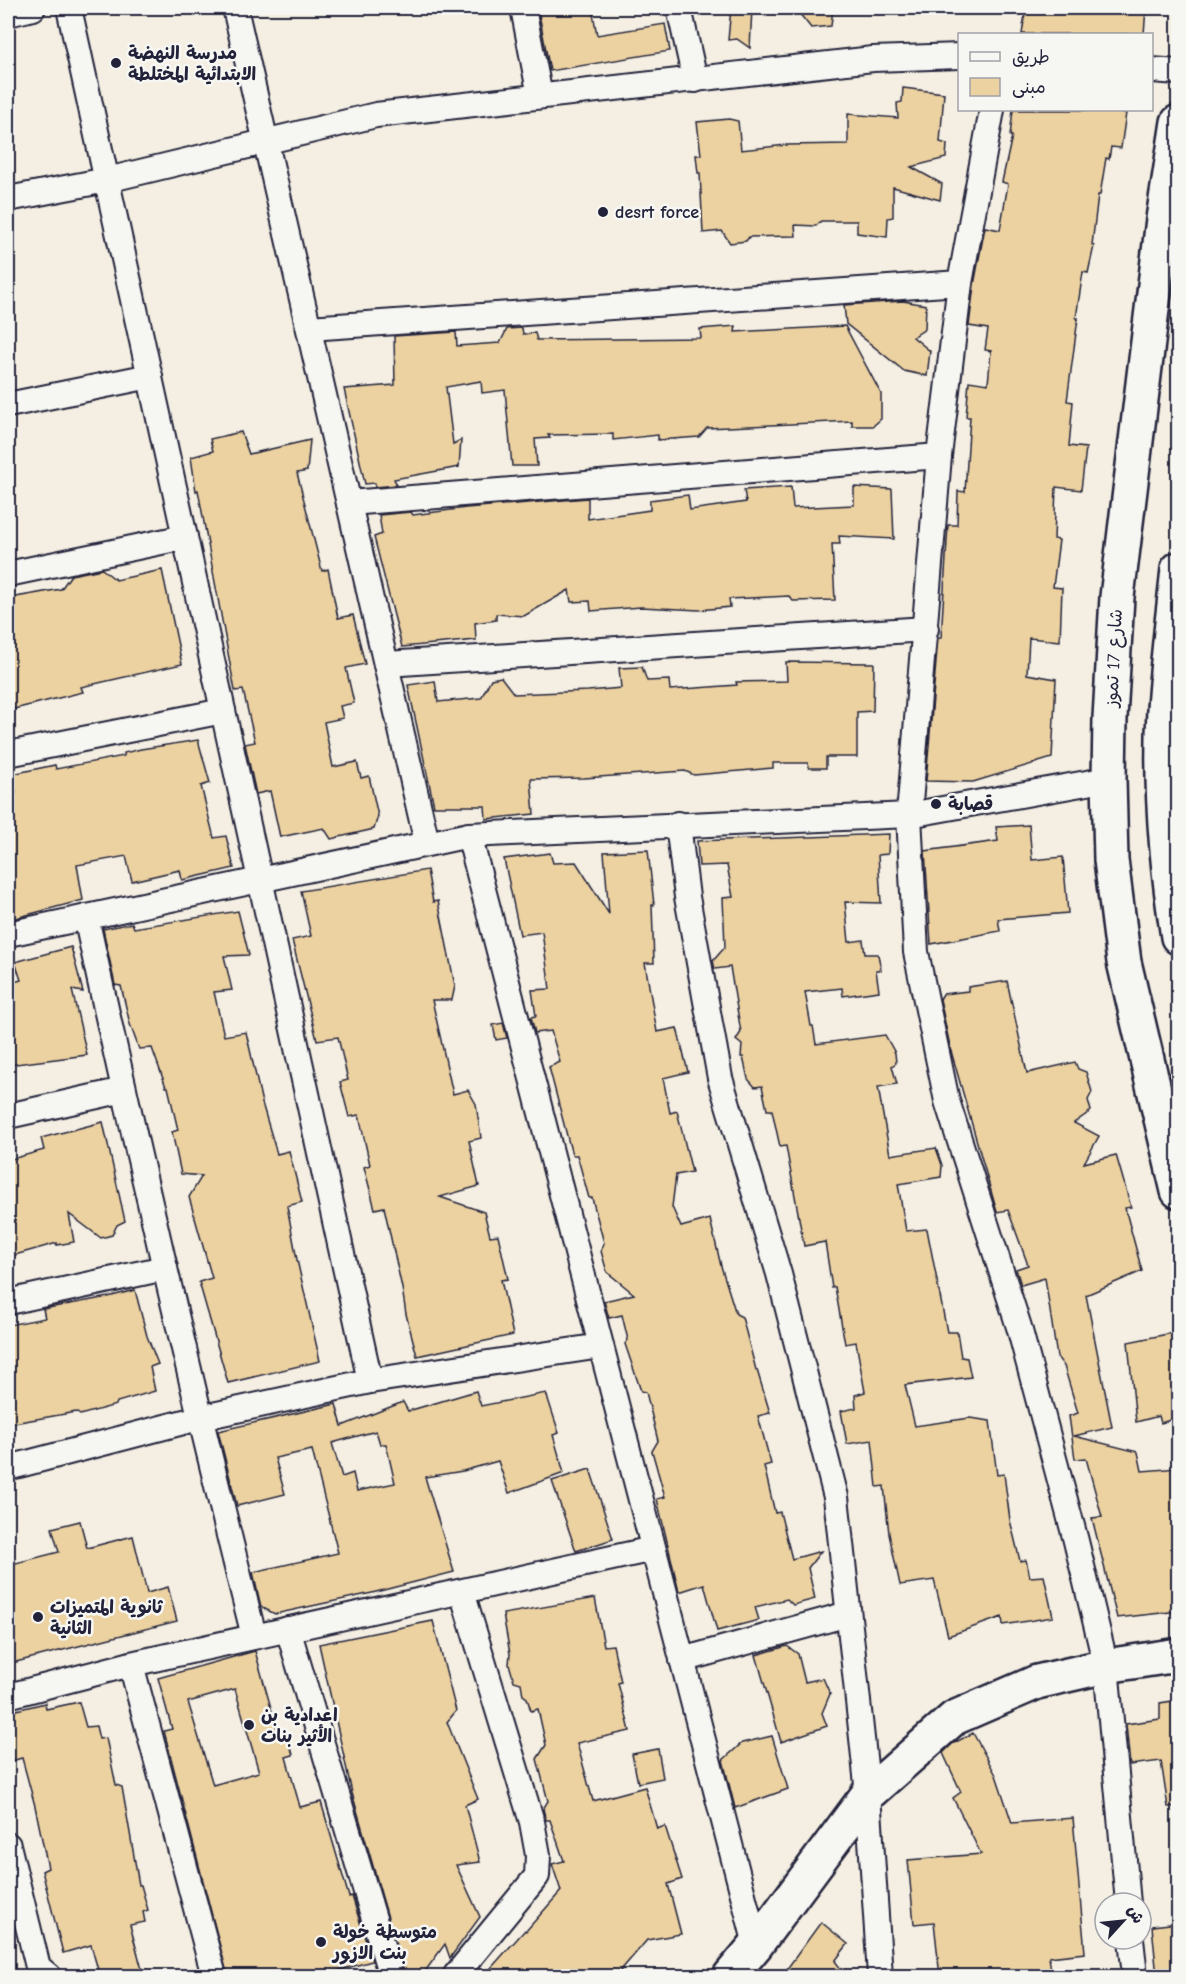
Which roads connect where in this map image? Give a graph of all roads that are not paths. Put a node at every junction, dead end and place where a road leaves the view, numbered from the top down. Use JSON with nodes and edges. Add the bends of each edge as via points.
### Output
{"nodes":[{"id":1,"x":33,"y":8,"type":"edge"},
{"id":2,"x":69,"y":8,"type":"edge"},
{"id":3,"x":235,"y":8,"type":"edge"},
{"id":4,"x":523,"y":8,"type":"edge"},
{"id":5,"x":679,"y":8,"type":"edge"},
{"id":6,"x":8,"y":14,"type":"edge"},
{"id":7,"x":958,"y":56,"type":"edge"},
{"id":8,"x":1153,"y":70,"type":"edge"},
{"id":9,"x":1179,"y":72,"type":"edge"},
{"id":10,"x":695,"y":81,"type":"junction"},
{"id":11,"x":540,"y":96,"type":"junction"},
{"id":12,"x":992,"y":111,"type":"edge"},
{"id":13,"x":1179,"y":122,"type":"edge"},
{"id":14,"x":266,"y":143,"type":"junction"},
{"id":15,"x":1176,"y":158,"type":"edge"},
{"id":16,"x":106,"y":180,"type":"junction"},
{"id":17,"x":8,"y":199,"type":"edge"},
{"id":18,"x":960,"y":283,"type":"junction"},
{"id":19,"x":309,"y":328,"type":"junction"},
{"id":20,"x":150,"y":376,"type":"junction"},
{"id":21,"x":8,"y":405,"type":"edge"},
{"id":22,"x":939,"y":456,"type":"junction"},
{"id":23,"x":349,"y":503,"type":"junction"},
{"id":24,"x":184,"y":537,"type":"junction"},
{"id":25,"x":1179,"y":569,"type":"edge"},
{"id":26,"x":8,"y":574,"type":"edge"},
{"id":27,"x":926,"y":629,"type":"junction"},
{"id":28,"x":1174,"y":642,"type":"edge"},
{"id":29,"x":386,"y":664,"type":"junction"},
{"id":30,"x":223,"y":711,"type":"junction"},
{"id":31,"x":8,"y":754,"type":"edge"},
{"id":32,"x":1109,"y":779,"type":"junction"},
{"id":33,"x":909,"y":815,"type":"junction"},
{"id":34,"x":678,"y":824,"type":"junction"},
{"id":35,"x":470,"y":835,"type":"junction"},
{"id":36,"x":427,"y":843,"type":"junction"},
{"id":37,"x":260,"y":879,"type":"junction"},
{"id":38,"x":86,"y":916,"type":"junction"},
{"id":39,"x":8,"y":934,"type":"edge"},
{"id":40,"x":1179,"y":937,"type":"edge"},
{"id":41,"x":124,"y":1090,"type":"junction"},
{"id":42,"x":8,"y":1116,"type":"edge"},
{"id":43,"x":1179,"y":1191,"type":"edge"},
{"id":44,"x":165,"y":1268,"type":"junction"},
{"id":45,"x":8,"y":1302,"type":"edge"},
{"id":46,"x":601,"y":1346,"type":"junction"},
{"id":47,"x":370,"y":1381,"type":"junction"},
{"id":48,"x":199,"y":1418,"type":"junction"},
{"id":49,"x":8,"y":1468,"type":"edge"},
{"id":50,"x":653,"y":1549,"type":"junction"},
{"id":51,"x":462,"y":1592,"type":"junction"},
{"id":52,"x":848,"y":1614,"type":"junction"},
{"id":53,"x":288,"y":1629,"type":"junction"},
{"id":54,"x":254,"y":1636,"type":"junction"},
{"id":55,"x":1179,"y":1655,"type":"edge"},
{"id":56,"x":682,"y":1660,"type":"junction"},
{"id":57,"x":131,"y":1664,"type":"junction"},
{"id":58,"x":1106,"y":1666,"type":"junction"},
{"id":59,"x":8,"y":1696,"type":"edge"},
{"id":60,"x":868,"y":1794,"type":"junction"},
{"id":61,"x":8,"y":1845,"type":"edge"},
{"id":62,"x":1127,"y":1891,"type":"edge"},
{"id":63,"x":756,"y":1945,"type":"junction"},
{"id":64,"x":1132,"y":1951,"type":"edge"},
{"id":65,"x":49,"y":1977,"type":"edge"},
{"id":66,"x":214,"y":1977,"type":"edge"},
{"id":67,"x":391,"y":1977,"type":"edge"},
{"id":68,"x":455,"y":1977,"type":"edge"},
{"id":69,"x":730,"y":1977,"type":"edge"},
{"id":70,"x":880,"y":1977,"type":"edge"},
{"id":71,"x":1135,"y":1977,"type":"edge"}],
"edges":[{"from":1,"to":6,"type":"street"},
{"from":2,"to":16,"type":"street"},
{"from":3,"to":14,"type":"street"},
{"from":4,"to":11,"type":"street"},
{"from":5,"to":10,"type":"street"},
{"from":7,"to":10,"type":"street","via":[[873,59]]},
{"from":8,"to":9,"type":"street"},
{"from":10,"to":11,"type":"street"},
{"from":11,"to":14,"type":"street","via":[[376,115]]},
{"from":12,"to":18,"type":"street"},
{"from":13,"to":15,"type":"main road","name":"شارع 17 تموز"},
{"from":14,"to":16,"type":"street"},
{"from":14,"to":19,"type":"street"},
{"from":15,"to":32,"type":"main road","name":"شارع 17 تموز","via":[[1163,219],[1117,597]]},
{"from":16,"to":17,"type":"street"},
{"from":16,"to":20,"type":"street"},
{"from":18,"to":19,"type":"street"},
{"from":18,"to":22,"type":"street"},
{"from":19,"to":23,"type":"street"},
{"from":20,"to":21,"type":"street"},
{"from":20,"to":24,"type":"street"},
{"from":22,"to":23,"type":"street"},
{"from":22,"to":27,"type":"street"},
{"from":23,"to":29,"type":"street"},
{"from":24,"to":26,"type":"street"},
{"from":24,"to":30,"type":"street"},
{"from":25,"to":28,"type":"main road"},
{"from":27,"to":29,"type":"street"},
{"from":27,"to":33,"type":"street"},
{"from":28,"to":40,"type":"main road","via":[[1164,711],[1164,800]]},
{"from":29,"to":36,"type":"street"},
{"from":30,"to":31,"type":"street"},
{"from":30,"to":37,"type":"street"},
{"from":32,"to":33,"type":"street"},
{"from":32,"to":43,"type":"main road","name":"شارع 17 تموز","via":[[1111,860],[1124,962]]},
{"from":33,"to":34,"type":"street"},
{"from":33,"to":58,"type":"street","via":[[916,952],[947,1101],[1019,1327]]},
{"from":34,"to":35,"type":"street"},
{"from":34,"to":52,"type":"street","via":[[687,897],[720,1078],[779,1275],[836,1497]]},
{"from":35,"to":36,"type":"street"},
{"from":35,"to":46,"type":"street"},
{"from":36,"to":37,"type":"street"},
{"from":37,"to":38,"type":"street"},
{"from":37,"to":47,"type":"street"},
{"from":38,"to":39,"type":"street"},
{"from":38,"to":41,"type":"street"},
{"from":41,"to":42,"type":"street"},
{"from":41,"to":44,"type":"street"},
{"from":44,"to":45,"type":"street"},
{"from":44,"to":48,"type":"street"},
{"from":46,"to":47,"type":"street"},
{"from":46,"to":50,"type":"street"},
{"from":47,"to":48,"type":"street"},
{"from":48,"to":49,"type":"street"},
{"from":48,"to":54,"type":"street"},
{"from":50,"to":51,"type":"street"},
{"from":50,"to":56,"type":"street"},
{"from":51,"to":53,"type":"street"},
{"from":51,"to":68,"type":"street","via":[[532,1822],[538,1855],[537,1876]]},
{"from":52,"to":56,"type":"street"},
{"from":52,"to":60,"type":"street"},
{"from":53,"to":54,"type":"street"},
{"from":53,"to":67,"type":"street"},
{"from":54,"to":57,"type":"street"},
{"from":55,"to":58,"type":"main road"},
{"from":56,"to":63,"type":"street"},
{"from":57,"to":59,"type":"street"},
{"from":57,"to":66,"type":"street"},
{"from":58,"to":60,"type":"main road","via":[[1036,1682],[954,1718]]},
{"from":58,"to":62,"type":"street"},
{"from":60,"to":63,"type":"main road"},
{"from":60,"to":70,"type":"street"},
{"from":61,"to":65,"type":"street","via":[[38,1967]]},
{"from":63,"to":69,"type":"main road"},
{"from":64,"to":71,"type":"street"}]}
